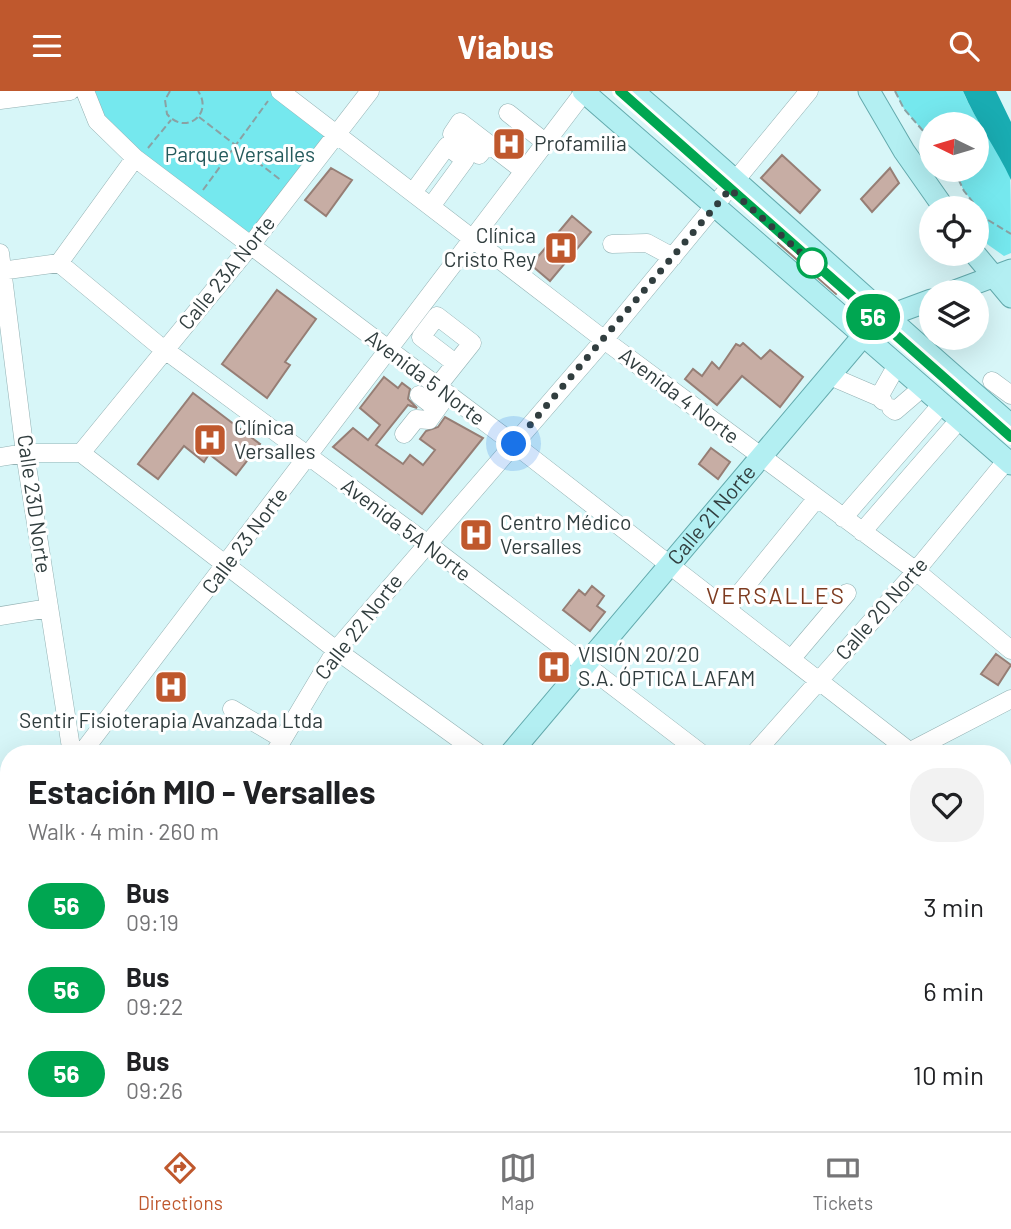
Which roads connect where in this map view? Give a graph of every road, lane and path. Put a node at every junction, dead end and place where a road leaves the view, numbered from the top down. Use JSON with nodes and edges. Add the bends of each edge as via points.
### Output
{"nodes":[{"id":1,"x":70,"y":91,"type":"edge"},
{"id":2,"x":85,"y":91,"type":"edge"},
{"id":3,"x":198,"y":91,"type":"edge"},
{"id":4,"x":370,"y":91,"type":"edge"},
{"id":5,"x":584,"y":91,"type":"edge"},
{"id":6,"x":597,"y":91,"type":"edge"},
{"id":7,"x":620,"y":91,"type":"edge"},
{"id":8,"x":633,"y":91,"type":"edge"},
{"id":9,"x":808,"y":91,"type":"edge"},
{"id":10,"x":869,"y":91,"type":"edge"},
{"id":11,"x":895,"y":91,"type":"edge"},
{"id":12,"x":168,"y":92,"type":"edge"},
{"id":13,"x":275,"y":94,"type":"edge"},
{"id":14,"x":0,"y":100,"type":"edge"},
{"id":15,"x":508,"y":113,"type":"dead end"},
{"id":16,"x":200,"y":117,"type":"junction"},
{"id":17,"x":172,"y":120,"type":"junction"},
{"id":18,"x":919,"y":126,"type":"edge"},
{"id":19,"x":337,"y":133,"type":"junction"},
{"id":20,"x":546,"y":143,"type":"junction"},
{"id":21,"x":488,"y":144,"type":"dead end"},
{"id":22,"x":236,"y":145,"type":"junction"},
{"id":23,"x":140,"y":155,"type":"junction"},
{"id":24,"x":524,"y":171,"type":"junction"},
{"id":25,"x":285,"y":184,"type":"dead end"},
{"id":26,"x":414,"y":191,"type":"junction"},
{"id":27,"x":727,"y":193,"type":"junction"},
{"id":28,"x":936,"y":196,"type":"edge"},
{"id":29,"x":194,"y":202,"type":"junction"},
{"id":30,"x":432,"y":205,"type":"junction"},
{"id":31,"x":989,"y":221,"type":"edge"},
{"id":32,"x":1011,"y":234,"type":"edge"},
{"id":33,"x":474,"y":238,"type":"junction"},
{"id":34,"x":612,"y":244,"type":"dead end"},
{"id":35,"x":251,"y":245,"type":"junction"},
{"id":36,"x":673,"y":257,"type":"junction"},
{"id":37,"x":989,"y":259,"type":"edge"},
{"id":38,"x":59,"y":263,"type":"junction"},
{"id":39,"x":1,"y":265,"type":"edge"},
{"id":40,"x":1002,"y":274,"type":"edge"},
{"id":41,"x":985,"y":280,"type":"edge"},
{"id":42,"x":1011,"y":297,"type":"edge"},
{"id":43,"x":919,"y":305,"type":"edge"},
{"id":44,"x":874,"y":326,"type":"junction"},
{"id":45,"x":604,"y":340,"type":"junction"},
{"id":46,"x":165,"y":350,"type":"junction"},
{"id":47,"x":389,"y":350,"type":"junction"},
{"id":48,"x":455,"y":363,"type":"dead end"},
{"id":49,"x":892,"y":371,"type":"junction"},
{"id":50,"x":830,"y":376,"type":"junction"},
{"id":51,"x":992,"y":381,"type":"dead end"},
{"id":52,"x":918,"y":393,"type":"junction"},
{"id":53,"x":419,"y":395,"type":"dead end"},
{"id":54,"x":1011,"y":395,"type":"edge"},
{"id":55,"x":440,"y":397,"type":"junction"},
{"id":56,"x":884,"y":402,"type":"junction"},
{"id":57,"x":942,"y":404,"type":"junction"},
{"id":58,"x":960,"y":419,"type":"junction"},
{"id":59,"x":1011,"y":425,"type":"edge"},
{"id":60,"x":404,"y":434,"type":"dead end"},
{"id":61,"x":1011,"y":437,"type":"edge"},
{"id":62,"x":923,"y":442,"type":"junction"},
{"id":63,"x":514,"y":444,"type":"junction"},
{"id":64,"x":25,"y":453,"type":"junction"},
{"id":65,"x":81,"y":453,"type":"junction"},
{"id":66,"x":0,"y":457,"type":"edge"},
{"id":67,"x":308,"y":457,"type":"junction"},
{"id":68,"x":761,"y":457,"type":"junction"},
{"id":69,"x":1010,"y":459,"type":"edge"},
{"id":70,"x":883,"y":487,"type":"junction"},
{"id":71,"x":817,"y":498,"type":"junction"},
{"id":72,"x":848,"y":512,"type":"junction"},
{"id":73,"x":867,"y":526,"type":"junction"},
{"id":74,"x":426,"y":543,"type":"junction"},
{"id":75,"x":228,"y":563,"type":"junction"},
{"id":76,"x":671,"y":565,"type":"junction"},
{"id":77,"x":916,"y":571,"type":"junction"},
{"id":78,"x":847,"y":593,"type":"dead end"},
{"id":79,"x":49,"y":608,"type":"junction"},
{"id":80,"x":727,"y":609,"type":"junction"},
{"id":81,"x":0,"y":616,"type":"edge"},
{"id":82,"x":336,"y":650,"type":"junction"},
{"id":83,"x":1011,"y":650,"type":"edge"},
{"id":84,"x":792,"y":658,"type":"junction"},
{"id":85,"x":584,"y":666,"type":"junction"},
{"id":86,"x":820,"y":680,"type":"junction"},
{"id":87,"x":1011,"y":699,"type":"edge"},
{"id":88,"x":232,"y":709,"type":"dead end"},
{"id":89,"x":71,"y":745,"type":"edge"},
{"id":90,"x":88,"y":745,"type":"edge"},
{"id":91,"x":277,"y":745,"type":"edge"},
{"id":92,"x":279,"y":745,"type":"edge"},
{"id":93,"x":468,"y":745,"type":"edge"},
{"id":94,"x":518,"y":745,"type":"edge"},
{"id":95,"x":690,"y":745,"type":"edge"},
{"id":96,"x":762,"y":745,"type":"edge"},
{"id":97,"x":899,"y":745,"type":"edge"},
{"id":98,"x":924,"y":745,"type":"edge"}],
"edges":[{"from":1,"to":14,"type":"street"},
{"from":2,"to":23,"type":"street","name":"Avenida 5 Norte","via":[[97,121]]},
{"from":3,"to":16,"type":"path","via":[[204,106]]},
{"from":4,"to":19,"type":"street","name":"Calle 23A Norte"},
{"from":5,"to":20,"type":"street","name":"Calle 23 Norte"},
{"from":5,"to":27,"type":"main road"},
{"from":6,"to":27,"type":"street"},
{"from":7,"to":27,"type":"street"},
{"from":8,"to":27,"type":"main road"},
{"from":9,"to":27,"type":"street","name":"Calle 22 Norte"},
{"from":10,"to":28,"type":"main road"},
{"from":11,"to":18,"type":"path"},
{"from":12,"to":17,"type":"path","via":[[165,107]]},
{"from":13,"to":19,"type":"street","name":"Avenida 4 Norte"},
{"from":13,"to":22,"type":"path"},
{"from":15,"to":20,"type":"street"},
{"from":16,"to":17,"type":"path","via":[[186,124]]},
{"from":16,"to":22,"type":"path"},
{"from":17,"to":23,"type":"path"},
{"from":19,"to":26,"type":"street","name":"Avenida 4 Norte"},
{"from":19,"to":35,"type":"street","name":"Calle 23A Norte"},
{"from":20,"to":24,"type":"street","name":"Calle 23 Norte"},
{"from":21,"to":24,"type":"street"},
{"from":22,"to":25,"type":"path"},
{"from":22,"to":29,"type":"path"},
{"from":23,"to":29,"type":"street","name":"Avenida 5 Norte"},
{"from":23,"to":38,"type":"street"},
{"from":24,"to":33,"type":"street","name":"Calle 23 Norte"},
{"from":26,"to":30,"type":"street","name":"Avenida 4 Norte"},
{"from":26,"to":30,"type":"street","via":[[447,146],[466,160]]},
{"from":27,"to":36,"type":"street","name":"Calle 22 Norte"},
{"from":27,"to":44,"type":"main road"},
{"from":27,"to":44,"type":"main road"},
{"from":29,"to":35,"type":"street","name":"Avenida 5 Norte"},
{"from":30,"to":33,"type":"street","name":"Avenida 4 Norte"},
{"from":31,"to":32,"type":"path"},
{"from":33,"to":45,"type":"street","name":"Avenida 4 Norte"},
{"from":33,"to":47,"type":"street","name":"Calle 23 Norte"},
{"from":34,"to":36,"type":"street","via":[[647,243]]},
{"from":35,"to":46,"type":"street","name":"Calle 23A Norte"},
{"from":35,"to":47,"type":"street","name":"Avenida 5 Norte"},
{"from":36,"to":45,"type":"street","name":"Calle 22 Norte"},
{"from":37,"to":40,"type":"main road"},
{"from":38,"to":39,"type":"street"},
{"from":38,"to":46,"type":"street","name":"Avenida 5A Norte"},
{"from":39,"to":64,"type":"street","name":"Calle 23D Norte"},
{"from":40,"to":41,"type":"main road"},
{"from":40,"to":42,"type":"main road"},
{"from":43,"to":44,"type":"main road"},
{"from":44,"to":49,"type":"main road"},
{"from":44,"to":50,"type":"main road","name":"Calle 21 Norte"},
{"from":44,"to":59,"type":"main road"},
{"from":44,"to":61,"type":"street"},
{"from":44,"to":69,"type":"street"},
{"from":45,"to":63,"type":"street","name":"Calle 22 Norte"},
{"from":45,"to":68,"type":"street","name":"Avenida 4 Norte"},
{"from":46,"to":65,"type":"street","name":"Calle 23A Norte"},
{"from":46,"to":67,"type":"street","name":"Avenida 5A Norte"},
{"from":47,"to":55,"type":"street","name":"Avenida 5 Norte"},
{"from":47,"to":67,"type":"street","name":"Calle 23 Norte"},
{"from":48,"to":55,"type":"street"},
{"from":49,"to":52,"type":"main road"},
{"from":49,"to":56,"type":"street"},
{"from":50,"to":56,"type":"street"},
{"from":50,"to":68,"type":"main road","name":"Calle 21 Norte"},
{"from":51,"to":54,"type":"street"},
{"from":52,"to":56,"type":"street","via":[[895,411]]},
{"from":52,"to":57,"type":"main road"},
{"from":53,"to":55,"type":"street"},
{"from":55,"to":60,"type":"street","via":[[429,420],[416,419]]},
{"from":55,"to":63,"type":"street","name":"Avenida 5 Norte"},
{"from":57,"to":58,"type":"main road"},
{"from":57,"to":62,"type":"street"},
{"from":58,"to":62,"type":"street"},
{"from":58,"to":69,"type":"main road"},
{"from":62,"to":70,"type":"street"},
{"from":63,"to":74,"type":"street","name":"Calle 22 Norte"},
{"from":63,"to":76,"type":"street","name":"Avenida 5 Norte"},
{"from":64,"to":65,"type":"street"},
{"from":64,"to":66,"type":"street"},
{"from":64,"to":79,"type":"street","name":"Calle 23D Norte"},
{"from":65,"to":75,"type":"street"},
{"from":67,"to":74,"type":"street","name":"Avenida 5A Norte"},
{"from":67,"to":75,"type":"street","name":"Calle 23 Norte"},
{"from":68,"to":71,"type":"street","name":"Avenida 4 Norte"},
{"from":68,"to":76,"type":"main road","name":"Calle 21 Norte"},
{"from":69,"to":77,"type":"street","name":"Calle 20 Norte"},
{"from":70,"to":72,"type":"street"},
{"from":70,"to":73,"type":"street"},
{"from":71,"to":72,"type":"street","name":"Avenida 4 Norte"},
{"from":71,"to":80,"type":"street"},
{"from":72,"to":73,"type":"street","name":"Avenida 4 Norte"},
{"from":73,"to":77,"type":"street","name":"Avenida 4 Norte"},
{"from":74,"to":82,"type":"street","name":"Calle 22 Norte"},
{"from":74,"to":85,"type":"street","name":"Avenida 5A Norte","via":[[467,566]]},
{"from":75,"to":82,"type":"street"},
{"from":75,"to":90,"type":"street","name":"Calle 23 Norte"},
{"from":76,"to":80,"type":"street","name":"Avenida 5 Norte"},
{"from":76,"to":85,"type":"main road","name":"Calle 21 Norte"},
{"from":77,"to":83,"type":"street","name":"Avenida 4 Norte"},
{"from":77,"to":86,"type":"street","name":"Calle 20 Norte"},
{"from":78,"to":84,"type":"street"},
{"from":79,"to":81,"type":"street"},
{"from":79,"to":89,"type":"street","name":"Calle 23D Norte"},
{"from":80,"to":84,"type":"street","name":"Avenida 5 Norte"},
{"from":82,"to":92,"type":"street","name":"Calle 22 Norte"},
{"from":82,"to":93,"type":"street"},
{"from":84,"to":86,"type":"street","name":"Avenida 5 Norte"},
{"from":85,"to":94,"type":"main road","name":"Calle 21 Norte"},
{"from":85,"to":95,"type":"street","name":"Avenida 5A Norte"},
{"from":86,"to":96,"type":"street","name":"Calle 20 Norte"},
{"from":86,"to":97,"type":"street","name":"Avenida 5 Norte"},
{"from":87,"to":98,"type":"street"},
{"from":88,"to":91,"type":"street"}]}
